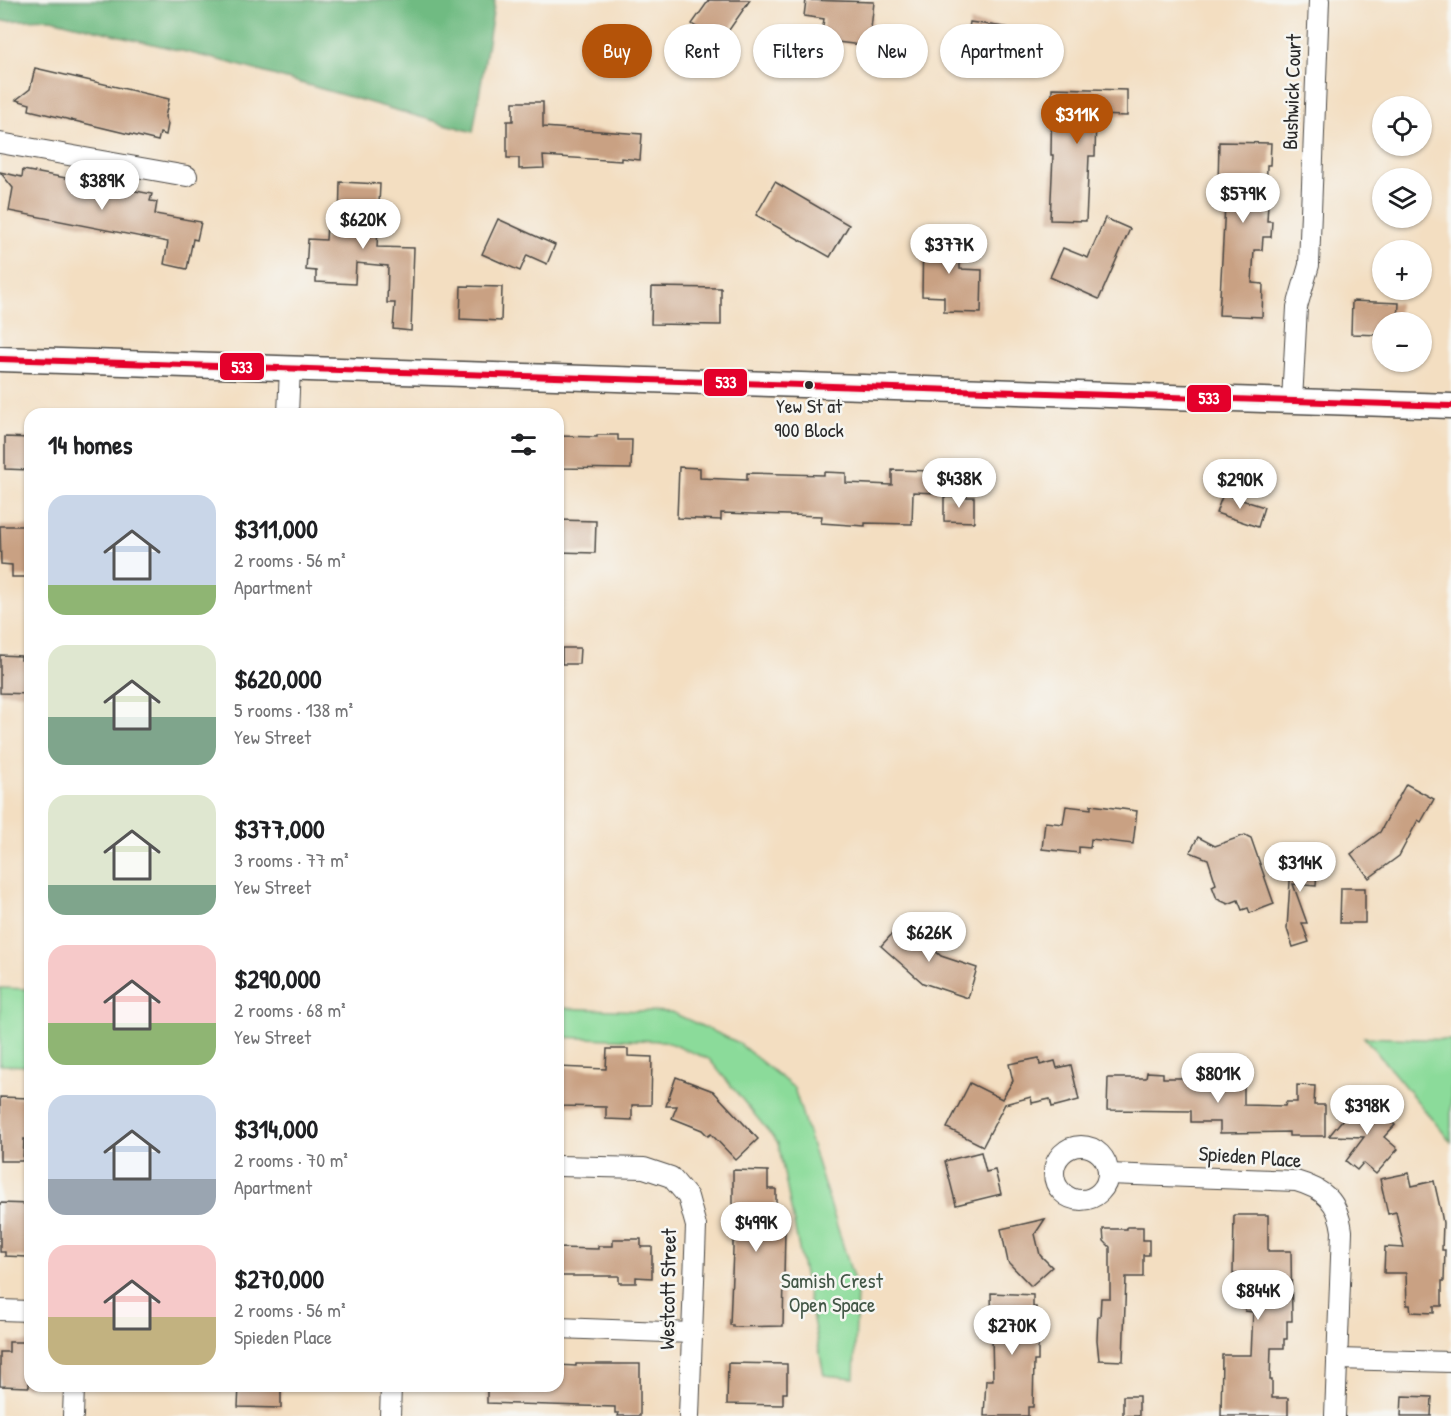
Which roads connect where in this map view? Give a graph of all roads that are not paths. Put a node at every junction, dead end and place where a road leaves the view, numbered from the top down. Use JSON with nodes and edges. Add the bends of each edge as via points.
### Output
{"nodes":[{"id":1,"x":1319,"y":0,"type":"edge"},
{"id":2,"x":0,"y":143,"type":"edge"},
{"id":3,"x":187,"y":176,"type":"dead end"},
{"id":4,"x":0,"y":359,"type":"edge"},
{"id":5,"x":290,"y":368,"type":"junction"},
{"id":6,"x":1292,"y":401,"type":"junction"},
{"id":7,"x":1451,"y":406,"type":"edge"},
{"id":8,"x":288,"y":408,"type":"edge"},
{"id":9,"x":564,"y":1166,"type":"edge"},
{"id":10,"x":1108,"y":1174,"type":"dead end"},
{"id":11,"x":0,"y":1310,"type":"edge"},
{"id":12,"x":24,"y":1311,"type":"edge"},
{"id":13,"x":564,"y":1328,"type":"edge"},
{"id":14,"x":692,"y":1332,"type":"junction"},
{"id":15,"x":1337,"y":1359,"type":"junction"},
{"id":16,"x":1451,"y":1362,"type":"edge"},
{"id":17,"x":74,"y":1392,"type":"edge"},
{"id":18,"x":391,"y":1392,"type":"edge"},
{"id":19,"x":73,"y":1416,"type":"edge"},
{"id":20,"x":390,"y":1416,"type":"edge"},
{"id":21,"x":689,"y":1416,"type":"edge"},
{"id":22,"x":1335,"y":1416,"type":"edge"}],
"edges":[{"from":1,"to":6,"type":"street","name":"Bushwick Court","via":[[1309,264],[1297,308]]},
{"from":2,"to":3,"type":"street"},
{"from":4,"to":5,"type":"street"},
{"from":5,"to":6,"type":"street"},
{"from":5,"to":8,"type":"street"},
{"from":6,"to":7,"type":"street"},
{"from":9,"to":14,"type":"street","name":"Westcott Street","via":[[644,1168],[671,1177],[688,1197],[696,1227]]},
{"from":10,"to":15,"type":"street","name":"Spieden Place","via":[[1296,1181],[1323,1192],[1340,1214],[1342,1231]]},
{"from":11,"to":12,"type":"street"},
{"from":13,"to":14,"type":"street"},
{"from":14,"to":21,"type":"street","name":"Westcott Street"},
{"from":15,"to":16,"type":"street"},
{"from":15,"to":22,"type":"street","name":"Spieden Place"},
{"from":17,"to":19,"type":"street"},
{"from":18,"to":20,"type":"street"}]}
